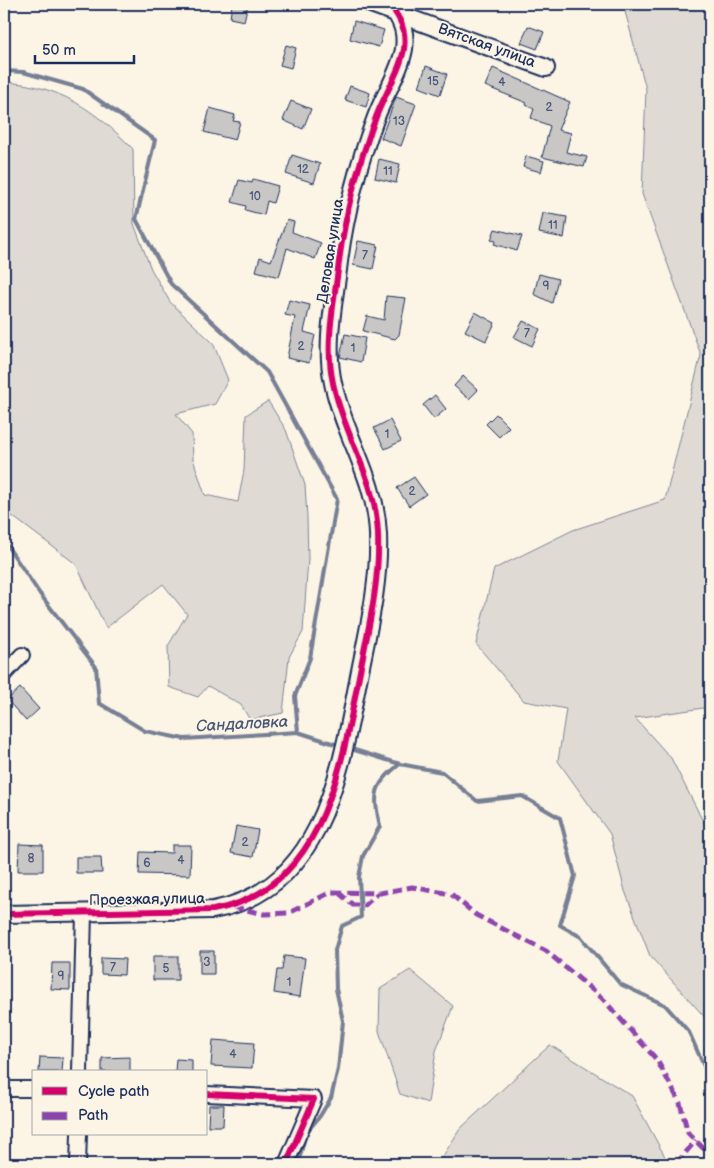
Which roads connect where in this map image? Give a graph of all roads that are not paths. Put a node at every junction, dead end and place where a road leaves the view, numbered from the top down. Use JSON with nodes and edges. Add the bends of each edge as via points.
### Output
{"nodes":[{"id":1,"x":371,"y":4,"type":"edge"},
{"id":2,"x":395,"y":12,"type":"junction"},
{"id":3,"x":546,"y":68,"type":"dead end"},
{"id":4,"x":22,"y":654,"type":"dead end"},
{"id":5,"x":4,"y":674,"type":"edge"},
{"id":6,"x":351,"y":716,"type":"joint"},
{"id":7,"x":84,"y":913,"type":"junction"},
{"id":8,"x":4,"y":914,"type":"edge"},
{"id":9,"x":80,"y":1070,"type":"edge"},
{"id":10,"x":4,"y":1089,"type":"edge"},
{"id":11,"x":32,"y":1089,"type":"edge"},
{"id":12,"x":208,"y":1094,"type":"edge"},
{"id":13,"x":79,"y":1136,"type":"edge"},
{"id":14,"x":78,"y":1164,"type":"edge"},
{"id":15,"x":286,"y":1164,"type":"edge"}],
"edges":[{"from":1,"to":2,"type":"street","name":"Вятская улица"},
{"from":2,"to":3,"type":"street","name":"Вятская улица"},
{"from":2,"to":6,"type":"street","name":"Деловая улица","via":[[403,24],[403,55],[362,156],[345,217],[330,338],[334,385],[369,481],[378,533],[372,610]]},
{"from":4,"to":5,"type":"street"},
{"from":6,"to":7,"type":"street","name":"Проезжая улица","via":[[328,806],[302,854],[271,886],[233,906],[213,910]]},
{"from":7,"to":8,"type":"street","name":"Проезжая улица"},
{"from":7,"to":9,"type":"street"},
{"from":10,"to":11,"type":"street"},
{"from":12,"to":15,"type":"street","via":[[314,1099]]},
{"from":13,"to":14,"type":"street"}]}
